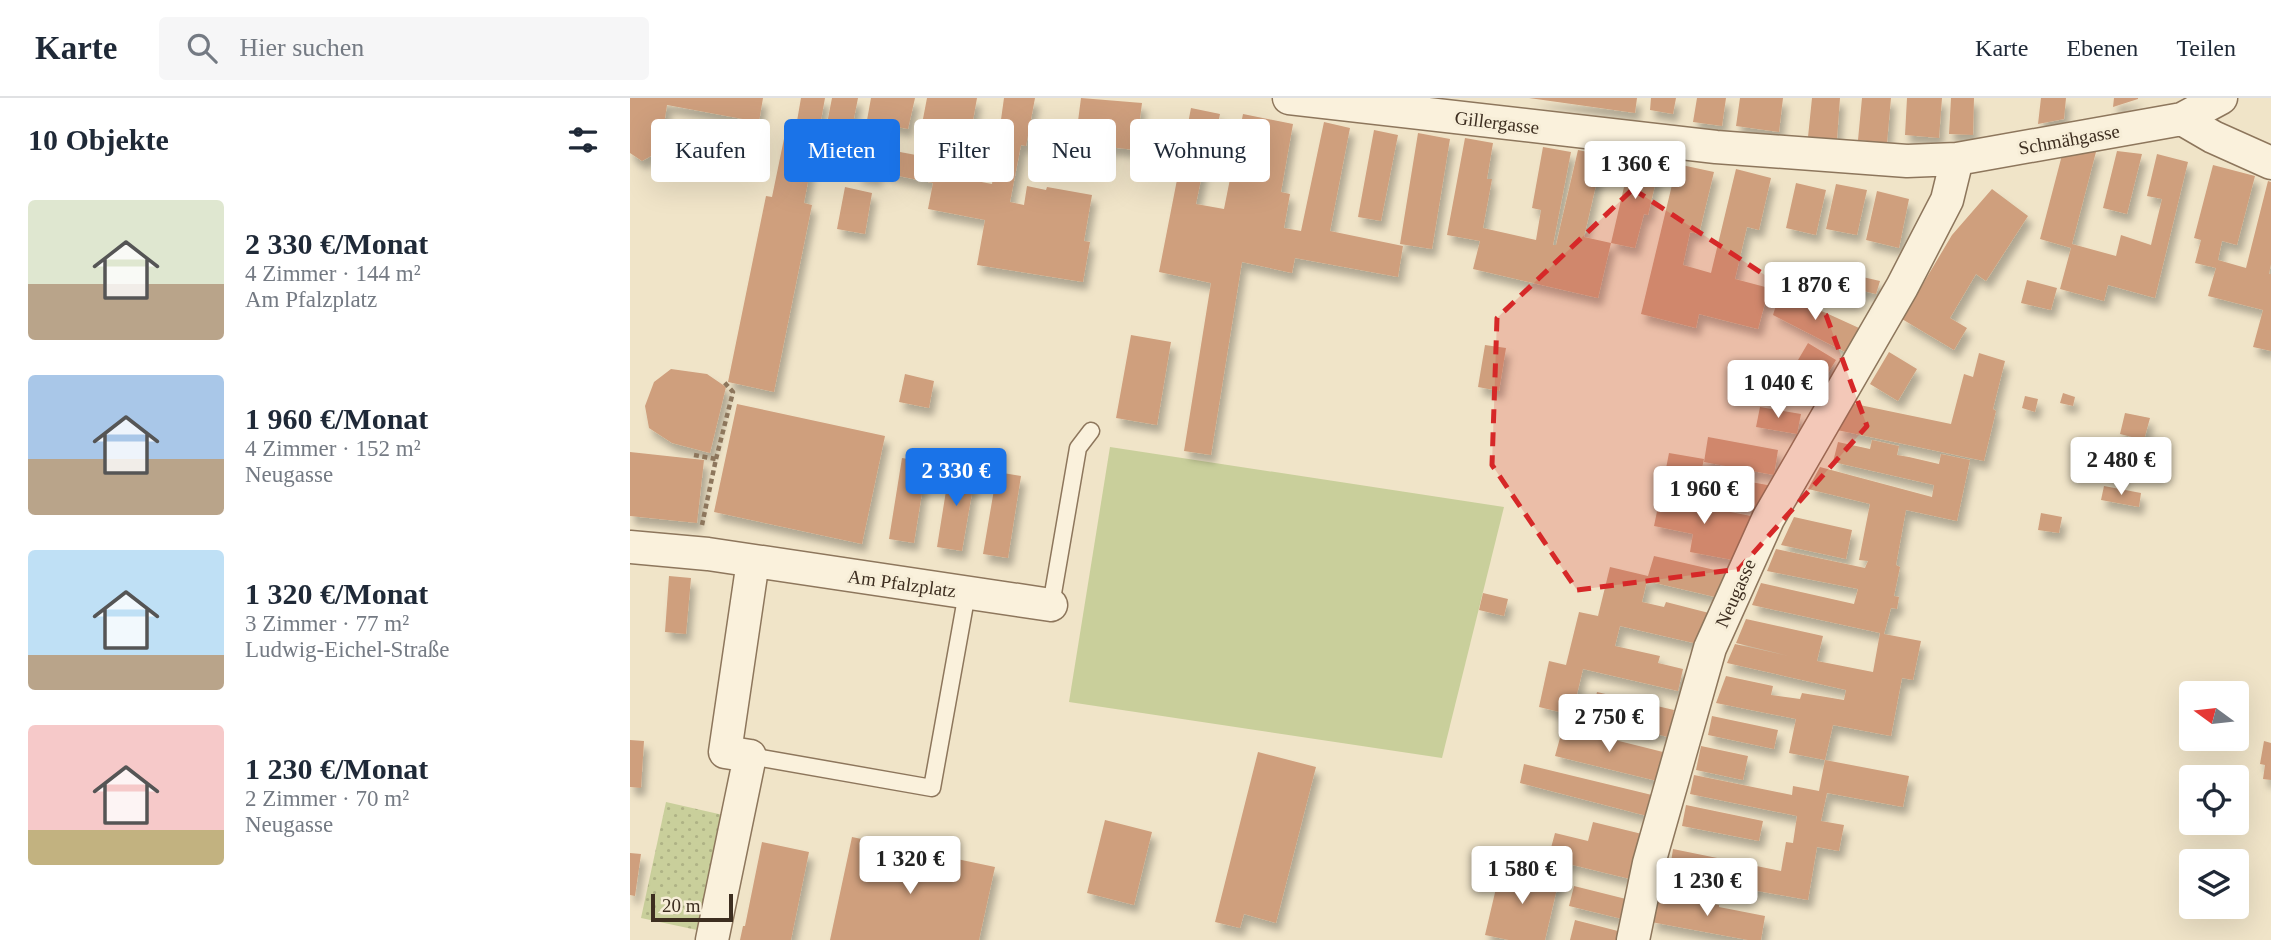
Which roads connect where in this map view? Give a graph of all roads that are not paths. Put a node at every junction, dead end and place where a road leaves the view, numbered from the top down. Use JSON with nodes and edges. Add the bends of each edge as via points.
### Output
{"nodes":[{"id":1,"x":1289,"y":98,"type":"edge"},
{"id":2,"x":2221,"y":98,"type":"edge"},
{"id":3,"x":2182,"y":119,"type":"junction"},
{"id":4,"x":1957,"y":159,"type":"junction"},
{"id":5,"x":2271,"y":163,"type":"edge"},
{"id":6,"x":1091,"y":431,"type":"dead end"},
{"id":7,"x":630,"y":547,"type":"edge"},
{"id":8,"x":753,"y":561,"type":"junction"},
{"id":9,"x":967,"y":593,"type":"junction"},
{"id":10,"x":1051,"y":605,"type":"joint"},
{"id":11,"x":750,"y":756,"type":"junction"},
{"id":12,"x":712,"y":940,"type":"edge"},
{"id":13,"x":1633,"y":940,"type":"edge"}],
"edges":[{"from":1,"to":4,"type":"street","name":"Gillergasse","via":[[1716,147],[1907,161]]},
{"from":2,"to":3,"type":"street","name":"Schmähgasse"},
{"from":3,"to":4,"type":"street","name":"Schmähgasse"},
{"from":3,"to":5,"type":"street"},
{"from":4,"to":13,"type":"street","name":"Neugasse","via":[[1947,200],[1768,519],[1710,648],[1649,863]]},
{"from":6,"to":10,"type":"lane","via":[[1078,448]]},
{"from":7,"to":8,"type":"street","name":"Am Pfalzplatz"},
{"from":8,"to":9,"type":"street","name":"Am Pfalzplatz"},
{"from":8,"to":11,"type":"street","via":[[724,752]]},
{"from":9,"to":10,"type":"street","name":"Am Pfalzplatz"},
{"from":9,"to":11,"type":"lane","via":[[932,788]]},
{"from":11,"to":12,"type":"street"}]}
